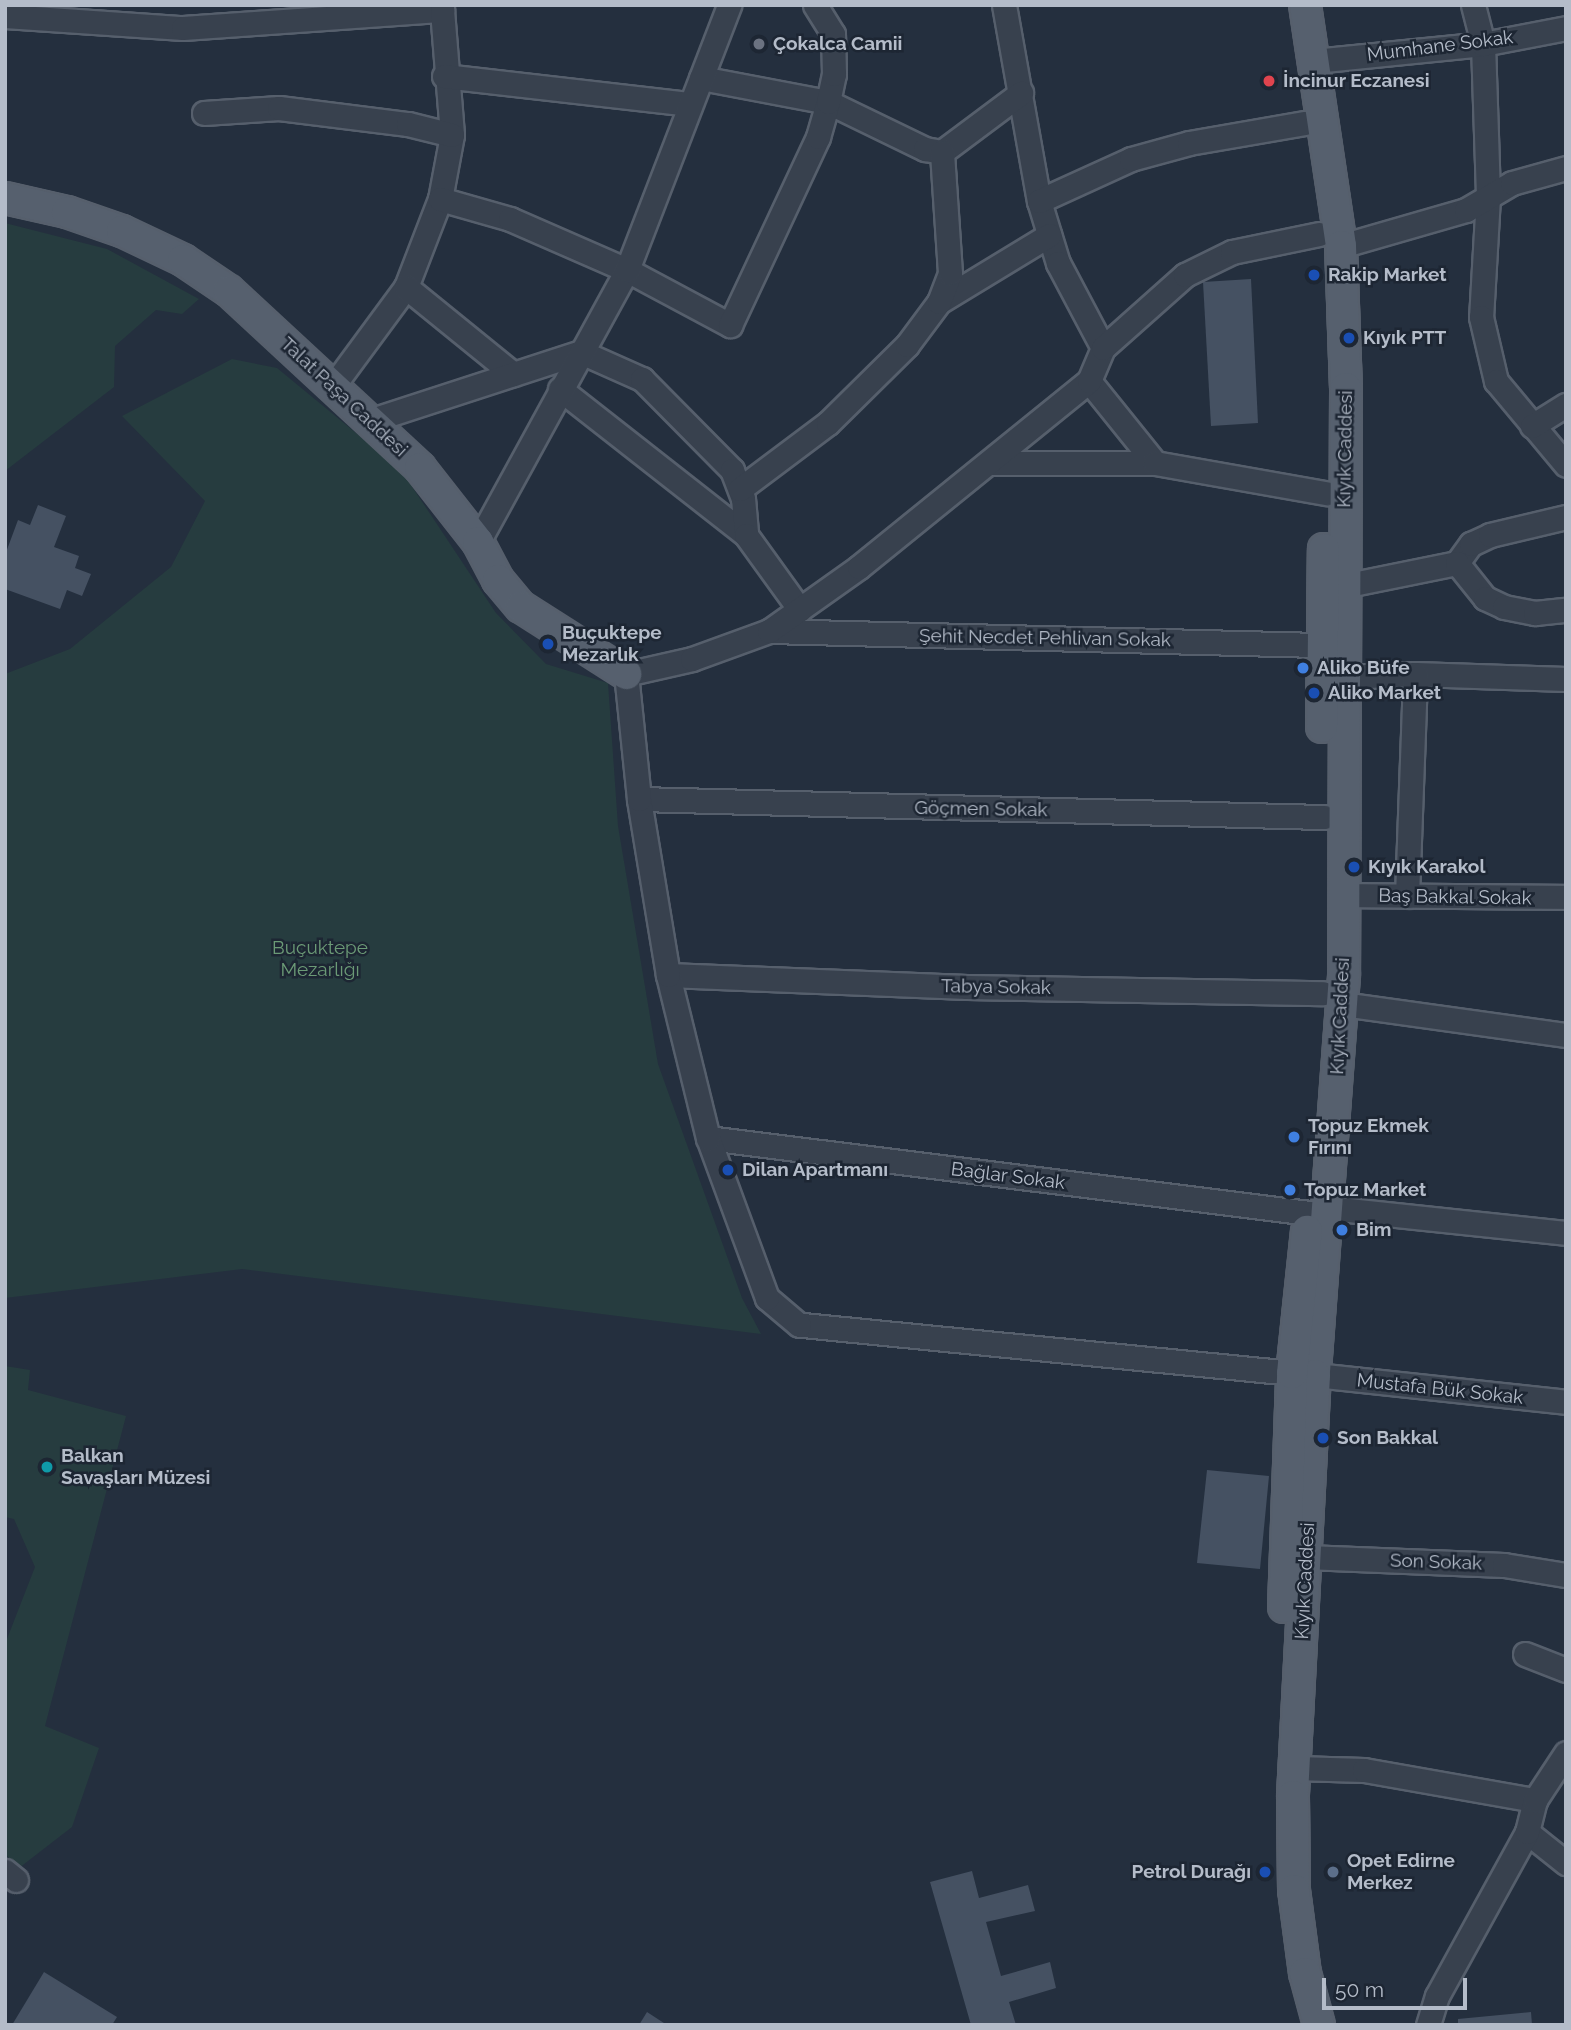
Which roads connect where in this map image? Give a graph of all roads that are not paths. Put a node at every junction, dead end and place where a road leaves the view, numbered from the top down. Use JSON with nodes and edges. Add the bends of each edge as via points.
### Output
{"nodes":[{"id":1,"x":729,"y":5,"type":"edge"},
{"id":2,"x":816,"y":5,"type":"edge"},
{"id":3,"x":1004,"y":5,"type":"edge"},
{"id":4,"x":1287,"y":5,"type":"edge"},
{"id":5,"x":1305,"y":5,"type":"edge"},
{"id":6,"x":1473,"y":5,"type":"edge"},
{"id":7,"x":128,"y":15,"type":"edge"},
{"id":8,"x":5,"y":16,"type":"edge"},
{"id":9,"x":1566,"y":28,"type":"edge"},
{"id":10,"x":1483,"y":44,"type":"junction"},
{"id":11,"x":1314,"y":61,"type":"junction"},
{"id":12,"x":444,"y":76,"type":"junction"},
{"id":13,"x":701,"y":78,"type":"junction"},
{"id":14,"x":1021,"y":93,"type":"junction"},
{"id":15,"x":828,"y":102,"type":"junction"},
{"id":16,"x":691,"y":104,"type":"junction"},
{"id":17,"x":204,"y":113,"type":"dead end"},
{"id":18,"x":1305,"y":123,"type":"junction"},
{"id":19,"x":452,"y":135,"type":"junction"},
{"id":20,"x":942,"y":152,"type":"junction"},
{"id":21,"x":1566,"y":168,"type":"edge"},
{"id":22,"x":1488,"y":197,"type":"junction"},
{"id":23,"x":5,"y":198,"type":"edge"},
{"id":24,"x":440,"y":199,"type":"junction"},
{"id":25,"x":1039,"y":201,"type":"junction"},
{"id":26,"x":1049,"y":235,"type":"junction"},
{"id":27,"x":1333,"y":237,"type":"junction"},
{"id":28,"x":627,"y":270,"type":"junction"},
{"id":29,"x":406,"y":287,"type":"junction"},
{"id":30,"x":939,"y":302,"type":"junction"},
{"id":31,"x":1103,"y":348,"type":"junction"},
{"id":32,"x":581,"y":352,"type":"junction"},
{"id":33,"x":513,"y":374,"type":"junction"},
{"id":34,"x":1089,"y":381,"type":"junction"},
{"id":35,"x":334,"y":386,"type":"junction"},
{"id":36,"x":560,"y":389,"type":"junction"},
{"id":37,"x":1566,"y":405,"type":"edge"},
{"id":38,"x":372,"y":420,"type":"junction"},
{"id":39,"x":1532,"y":426,"type":"junction"},
{"id":40,"x":989,"y":463,"type":"junction"},
{"id":41,"x":1155,"y":463,"type":"junction"},
{"id":42,"x":1566,"y":465,"type":"edge"},
{"id":43,"x":740,"y":489,"type":"junction"},
{"id":44,"x":1326,"y":492,"type":"junction"},
{"id":45,"x":1566,"y":517,"type":"edge"},
{"id":46,"x":746,"y":536,"type":"junction"},
{"id":47,"x":478,"y":542,"type":"junction"},
{"id":48,"x":1457,"y":563,"type":"junction"},
{"id":49,"x":1343,"y":586,"type":"junction"},
{"id":50,"x":800,"y":610,"type":"junction"},
{"id":51,"x":1566,"y":610,"type":"edge"},
{"id":52,"x":769,"y":631,"type":"junction"},
{"id":53,"x":1331,"y":645,"type":"junction"},
{"id":54,"x":626,"y":674,"type":"junction"},
{"id":55,"x":1415,"y":674,"type":"junction"},
{"id":56,"x":1342,"y":677,"type":"junction"},
{"id":57,"x":1566,"y":679,"type":"edge"},
{"id":58,"x":639,"y":799,"type":"junction"},
{"id":59,"x":1324,"y":817,"type":"junction"},
{"id":60,"x":1343,"y":895,"type":"junction"},
{"id":61,"x":1407,"y":896,"type":"junction"},
{"id":62,"x":1566,"y":898,"type":"edge"},
{"id":63,"x":668,"y":975,"type":"junction"},
{"id":64,"x":1333,"y":998,"type":"junction"},
{"id":65,"x":1566,"y":1035,"type":"edge"},
{"id":66,"x":708,"y":1138,"type":"junction"},
{"id":67,"x":1319,"y":1210,"type":"junction"},
{"id":68,"x":1566,"y":1233,"type":"edge"},
{"id":69,"x":1304,"y":1374,"type":"junction"},
{"id":70,"x":1566,"y":1402,"type":"edge"},
{"id":71,"x":1306,"y":1557,"type":"junction"},
{"id":72,"x":1566,"y":1575,"type":"edge"},
{"id":73,"x":1525,"y":1654,"type":"dead end"},
{"id":74,"x":1566,"y":1670,"type":"edge"},
{"id":75,"x":1566,"y":1753,"type":"edge"},
{"id":76,"x":1295,"y":1768,"type":"junction"},
{"id":77,"x":1535,"y":1800,"type":"junction"},
{"id":78,"x":1527,"y":1832,"type":"junction"},
{"id":79,"x":1566,"y":1863,"type":"edge"},
{"id":80,"x":1300,"y":2025,"type":"edge"},
{"id":81,"x":1320,"y":2025,"type":"edge"},
{"id":82,"x":1428,"y":2025,"type":"edge"}],
"edges":[{"from":1,"to":13,"type":"street"},
{"from":2,"to":15,"type":"street","via":[[833,34],[834,74]]},
{"from":3,"to":14,"type":"street"},
{"from":4,"to":18,"type":"main road","name":"Kıyık Caddesi"},
{"from":5,"to":11,"type":"main road","name":"Kıyık Caddesi"},
{"from":6,"to":10,"type":"street"},
{"from":7,"to":8,"type":"street"},
{"from":7,"to":12,"type":"street","via":[[183,28],[442,10]]},
{"from":9,"to":10,"type":"street","name":"Mumhane Sokak"},
{"from":10,"to":11,"type":"street","name":"Mumhane Sokak"},
{"from":10,"to":22,"type":"street"},
{"from":11,"to":27,"type":"main road","name":"Kıyık Caddesi"},
{"from":12,"to":16,"type":"street"},
{"from":12,"to":19,"type":"street"},
{"from":13,"to":15,"type":"street"},
{"from":13,"to":16,"type":"street"},
{"from":14,"to":20,"type":"street"},
{"from":14,"to":25,"type":"street"},
{"from":15,"to":20,"type":"street","via":[[925,149]]},
{"from":15,"to":28,"type":"street","via":[[818,137],[730,325]]},
{"from":16,"to":28,"type":"street"},
{"from":17,"to":19,"type":"street","via":[[279,108],[408,124]]},
{"from":18,"to":25,"type":"street","via":[[1189,143],[1131,159]]},
{"from":18,"to":27,"type":"main road","name":"Kıyık Caddesi"},
{"from":19,"to":24,"type":"street"},
{"from":20,"to":30,"type":"street","via":[[950,273]]},
{"from":21,"to":22,"type":"street","via":[[1512,183]]},
{"from":22,"to":27,"type":"street","via":[[1466,210]]},
{"from":22,"to":39,"type":"street","via":[[1481,317],[1496,381]]},
{"from":23,"to":35,"type":"main road","name":"Talat Paşa Caddesi","via":[[90,219],[183,260],[229,291]]},
{"from":24,"to":28,"type":"street","via":[[510,219]]},
{"from":24,"to":29,"type":"street"},
{"from":25,"to":26,"type":"street"},
{"from":26,"to":30,"type":"street"},
{"from":26,"to":31,"type":"street","via":[[1058,263]]},
{"from":27,"to":31,"type":"street","via":[[1232,252],[1185,275]]},
{"from":27,"to":44,"type":"main road","name":"Kıyık Caddesi"},
{"from":27,"to":49,"type":"main road","name":"Kıyık Caddesi","via":[[1346,388]]},
{"from":28,"to":32,"type":"street"},
{"from":29,"to":33,"type":"street"},
{"from":29,"to":35,"type":"street"},
{"from":30,"to":43,"type":"street","via":[[907,345],[828,423]]},
{"from":31,"to":34,"type":"street"},
{"from":32,"to":33,"type":"street"},
{"from":32,"to":36,"type":"street"},
{"from":32,"to":43,"type":"street","via":[[642,379],[732,470]]},
{"from":33,"to":38,"type":"street"},
{"from":34,"to":40,"type":"street"},
{"from":34,"to":41,"type":"street"},
{"from":35,"to":38,"type":"main road","name":"Talat Paşa Caddesi"},
{"from":36,"to":46,"type":"street"},
{"from":36,"to":47,"type":"street"},
{"from":37,"to":39,"type":"street"},
{"from":38,"to":47,"type":"main road","name":"Talat Paşa Caddesi","via":[[420,468]]},
{"from":39,"to":42,"type":"street"},
{"from":40,"to":41,"type":"street"},
{"from":40,"to":50,"type":"street"},
{"from":41,"to":44,"type":"street"},
{"from":43,"to":46,"type":"street"},
{"from":44,"to":53,"type":"main road","name":"Kıyık Caddesi"},
{"from":45,"to":48,"type":"street","via":[[1490,535],[1471,544]]},
{"from":46,"to":50,"type":"street"},
{"from":47,"to":54,"type":"main road","name":"Talat Paşa Caddesi","via":[[498,580],[521,607]]},
{"from":48,"to":49,"type":"street"},
{"from":48,"to":51,"type":"street","via":[[1485,597],[1504,607],[1535,613]]},
{"from":49,"to":53,"type":"main road","name":"Kıyık Caddesi"},
{"from":50,"to":52,"type":"street"},
{"from":52,"to":53,"type":"street","name":"Şehit Necdet Pehlivan Sokak"},
{"from":52,"to":54,"type":"street","via":[[692,659]]},
{"from":53,"to":56,"type":"main road","name":"Kıyık Caddesi"},
{"from":53,"to":59,"type":"main road","name":"Kıyık Caddesi"},
{"from":54,"to":58,"type":"street","name":"Mustafa Bük Sokak"},
{"from":55,"to":56,"type":"street"},
{"from":55,"to":57,"type":"street"},
{"from":55,"to":61,"type":"street"},
{"from":56,"to":60,"type":"main road","name":"Kıyık Caddesi"},
{"from":58,"to":59,"type":"street","name":"Göçmen Sokak"},
{"from":58,"to":63,"type":"street","name":"Mustafa Bük Sokak"},
{"from":59,"to":64,"type":"main road","name":"Kıyık Caddesi"},
{"from":60,"to":61,"type":"street","name":"Baş Bakkal Sokak"},
{"from":60,"to":64,"type":"main road","name":"Kıyık Caddesi"},
{"from":61,"to":62,"type":"street","name":"Baş Bakkal Sokak"},
{"from":63,"to":64,"type":"street","name":"Tabya Sokak"},
{"from":63,"to":66,"type":"street","name":"Mustafa Bük Sokak"},
{"from":64,"to":65,"type":"street","name":"Tabya Sokak"},
{"from":64,"to":67,"type":"main road","name":"Kıyık Caddesi"},
{"from":66,"to":67,"type":"street","name":"Bağlar Sokak"},
{"from":66,"to":69,"type":"street","name":"Mustafa Bük Sokak","via":[[767,1298],[799,1325]]},
{"from":67,"to":68,"type":"street","name":"Bağlar Sokak"},
{"from":67,"to":69,"type":"main road","name":"Kıyık Caddesi"},
{"from":69,"to":70,"type":"street","name":"Mustafa Bük Sokak"},
{"from":69,"to":71,"type":"main road","name":"Kıyık Caddesi"},
{"from":69,"to":80,"type":"main road","name":"Kıyık Caddesi","via":[[1274,1856],[1285,1967]]},
{"from":71,"to":72,"type":"street","name":"Son Sokak","via":[[1504,1564]]},
{"from":71,"to":76,"type":"main road","name":"Kıyık Caddesi"},
{"from":73,"to":74,"type":"street"},
{"from":75,"to":77,"type":"street"},
{"from":76,"to":77,"type":"street","via":[[1364,1770]]},
{"from":76,"to":81,"type":"main road","name":"Kıyık Caddesi","via":[[1294,1890],[1305,1973]]},
{"from":77,"to":78,"type":"street"},
{"from":78,"to":79,"type":"street"},
{"from":78,"to":82,"type":"street","via":[[1437,1996]]}]}
